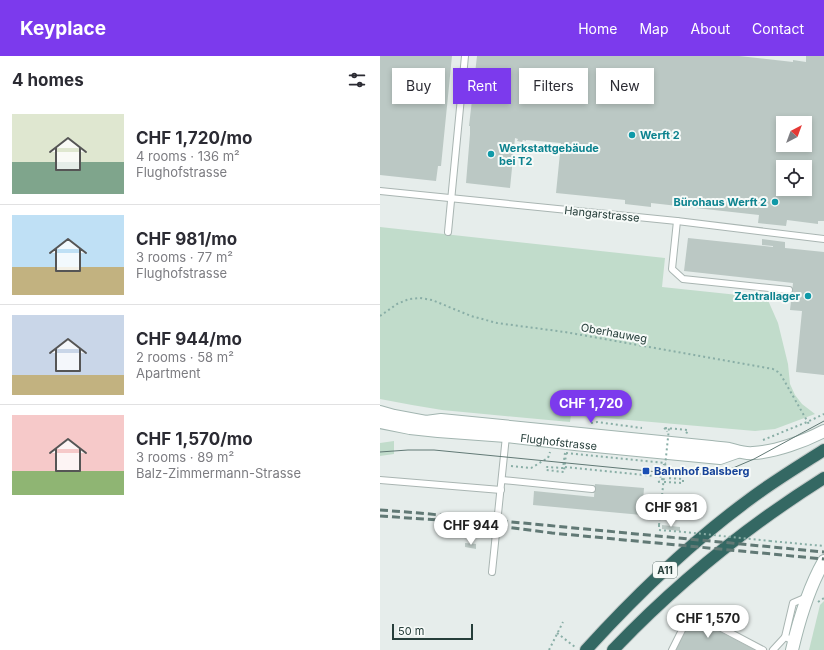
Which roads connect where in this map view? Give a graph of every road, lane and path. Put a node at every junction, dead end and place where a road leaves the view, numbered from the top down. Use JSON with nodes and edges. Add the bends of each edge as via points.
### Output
{"nodes":[{"id":1,"x":465,"y":56,"type":"edge"},
{"id":2,"x":380,"y":191,"type":"edge"},
{"id":3,"x":451,"y":198,"type":"junction"},
{"id":4,"x":676,"y":222,"type":"junction"},
{"id":5,"x":448,"y":232,"type":"dead end"},
{"id":6,"x":824,"y":239,"type":"edge"},
{"id":7,"x":789,"y":290,"type":"dead end"},
{"id":8,"x":380,"y":316,"type":"edge"},
{"id":9,"x":380,"y":412,"type":"edge"},
{"id":10,"x":824,"y":414,"type":"edge"},
{"id":11,"x":380,"y":422,"type":"edge"},
{"id":12,"x":807,"y":422,"type":"junction"},
{"id":13,"x":591,"y":423,"type":"dead end"},
{"id":14,"x":664,"y":428,"type":"dead end"},
{"id":15,"x":669,"y":428,"type":"junction"},
{"id":16,"x":645,"y":429,"type":"dead end"},
{"id":17,"x":820,"y":433,"type":"edge"},
{"id":18,"x":687,"y":434,"type":"dead end"},
{"id":19,"x":667,"y":435,"type":"dead end"},
{"id":20,"x":671,"y":435,"type":"dead end"},
{"id":21,"x":506,"y":436,"type":"junction"},
{"id":22,"x":757,"y":441,"type":"dead end"},
{"id":23,"x":552,"y":448,"type":"dead end"},
{"id":24,"x":565,"y":448,"type":"dead end"},
{"id":25,"x":824,"y":450,"type":"edge"},
{"id":26,"x":737,"y":452,"type":"junction"},
{"id":27,"x":666,"y":463,"type":"junction"},
{"id":28,"x":504,"y":466,"type":"junction"},
{"id":29,"x":564,"y":467,"type":"junction"},
{"id":30,"x":666,"y":477,"type":"junction"},
{"id":31,"x":824,"y":478,"type":"edge"},
{"id":32,"x":380,"y":480,"type":"edge"},
{"id":33,"x":502,"y":480,"type":"junction"},
{"id":34,"x":658,"y":482,"type":"dead end"},
{"id":35,"x":664,"y":482,"type":"junction"},
{"id":36,"x":592,"y":489,"type":"dead end"},
{"id":37,"x":501,"y":490,"type":"junction"},
{"id":38,"x":642,"y":515,"type":"dead end"},
{"id":39,"x":650,"y":517,"type":"dead end"},
{"id":40,"x":822,"y":546,"type":"edge"},
{"id":41,"x":824,"y":561,"type":"edge"},
{"id":42,"x":492,"y":572,"type":"dead end"},
{"id":43,"x":563,"y":622,"type":"dead end"},
{"id":44,"x":557,"y":633,"type":"junction"},
{"id":45,"x":790,"y":643,"type":"edge"},
{"id":46,"x":549,"y":650,"type":"edge"},
{"id":47,"x":578,"y":650,"type":"edge"},
{"id":48,"x":586,"y":650,"type":"edge"},
{"id":49,"x":613,"y":650,"type":"edge"},
{"id":50,"x":672,"y":650,"type":"edge"},
{"id":51,"x":763,"y":650,"type":"edge"},
{"id":52,"x":773,"y":650,"type":"edge"}],
"edges":[{"from":1,"to":3,"type":"lane"},
{"from":2,"to":3,"type":"lane","name":"Hangarstrasse"},
{"from":3,"to":4,"type":"lane","name":"Hangarstrasse"},
{"from":3,"to":5,"type":"lane"},
{"from":4,"to":6,"type":"lane","name":"Hangarstrasse"},
{"from":4,"to":7,"type":"lane","via":[[672,268],[682,279]]},
{"from":8,"to":12,"type":"path","name":"Oberhauweg","via":[[397,304],[420,298],[497,323],[565,332],[773,370],[781,375]]},
{"from":9,"to":26,"type":"main road","name":"Flughofstrasse","via":[[426,422],[441,420],[711,447]]},
{"from":10,"to":12,"type":"path"},
{"from":11,"to":21,"type":"main road","name":"Flughofstrasse","via":[[410,428]]},
{"from":12,"to":17,"type":"path","name":"Oberhauweg"},
{"from":12,"to":22,"type":"path"},
{"from":13,"to":16,"type":"path"},
{"from":14,"to":15,"type":"path","bridge":true},
{"from":15,"to":18,"type":"path","via":[[688,430]]},
{"from":15,"to":27,"type":"path","bridge":true},
{"from":17,"to":26,"type":"main road","name":"Flughofstrasse","via":[[779,449],[753,453]]},
{"from":19,"to":20,"type":"path"},
{"from":21,"to":26,"type":"main road","name":"Flughofstrasse","via":[[720,458]]},
{"from":21,"to":28,"type":"lane"},
{"from":23,"to":28,"type":"path","via":[[548,458],[531,468]]},
{"from":24,"to":29,"type":"path","via":[[563,468],[547,467],[546,470],[564,472]]},
{"from":25,"to":48,"type":"highway","number":"A11","via":[[727,516],[645,588]]},
{"from":27,"to":29,"type":"path","bridge":true,"via":[[566,453]]},
{"from":27,"to":30,"type":"path","bridge":true},
{"from":28,"to":33,"type":"lane"},
{"from":29,"to":30,"type":"path","bridge":true},
{"from":30,"to":35,"type":"path","bridge":true},
{"from":30,"to":35,"type":"path","via":[[683,479],[683,483]]},
{"from":31,"to":49,"type":"highway","number":"A11","via":[[751,527],[719,552],[656,606]]},
{"from":32,"to":37,"type":"lane"},
{"from":33,"to":36,"type":"lane"},
{"from":33,"to":37,"type":"lane"},
{"from":34,"to":35,"type":"path","bridge":true},
{"from":35,"to":40,"type":"path","bridge":true,"via":[[659,530]]},
{"from":37,"to":42,"type":"lane"},
{"from":38,"to":39,"type":"path"},
{"from":41,"to":45,"type":"main road"},
{"from":43,"to":44,"type":"path"},
{"from":44,"to":46,"type":"path"},
{"from":44,"to":47,"type":"path"},
{"from":45,"to":52,"type":"lane"},
{"from":50,"to":51,"type":"lane","via":[[692,612]]}]}
